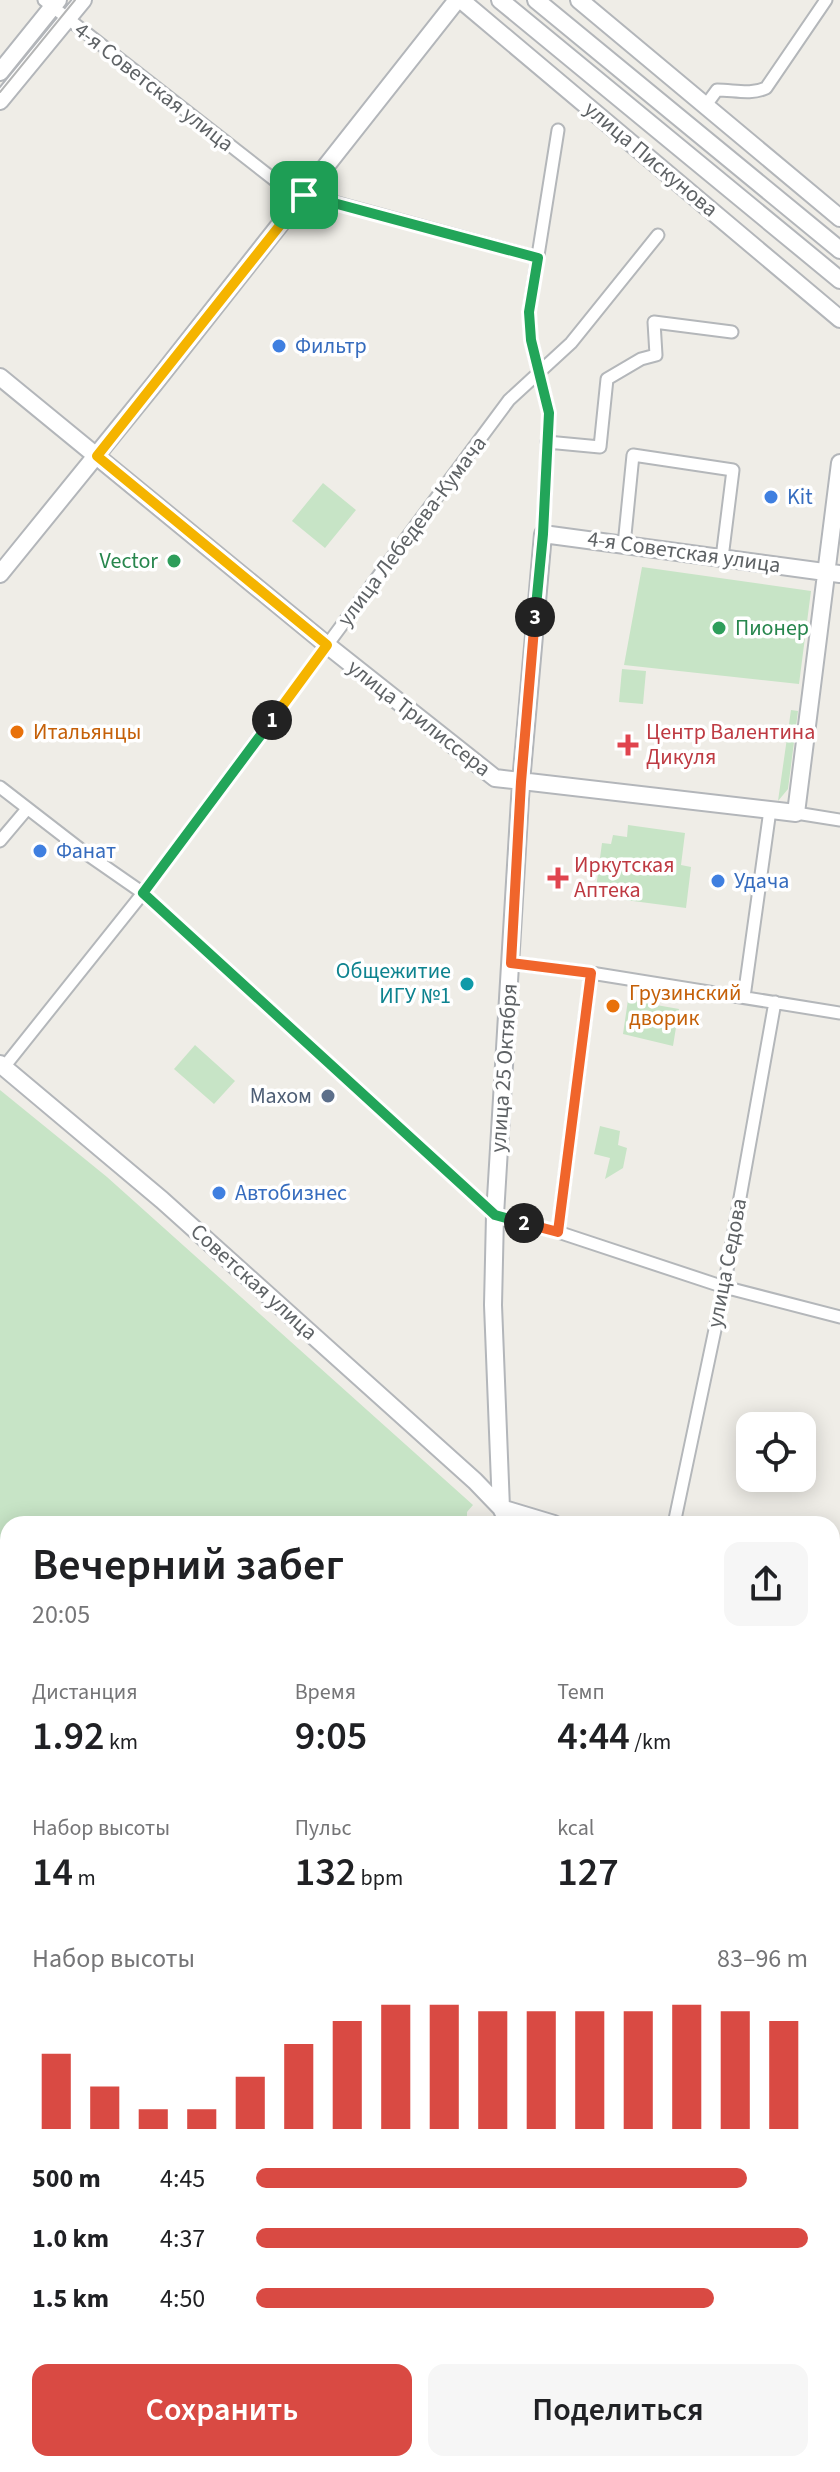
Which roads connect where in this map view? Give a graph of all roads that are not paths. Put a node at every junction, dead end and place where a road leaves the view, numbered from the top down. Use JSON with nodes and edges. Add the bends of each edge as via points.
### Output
{"nodes":[{"id":1,"x":83,"y":0,"type":"edge"},
{"id":2,"x":459,"y":0,"type":"edge"},
{"id":3,"x":500,"y":0,"type":"edge"},
{"id":4,"x":536,"y":0,"type":"edge"},
{"id":5,"x":579,"y":0,"type":"edge"},
{"id":6,"x":826,"y":0,"type":"edge"},
{"id":7,"x":52,"y":2,"type":"edge"},
{"id":8,"x":67,"y":19,"type":"junction"},
{"id":9,"x":0,"y":72,"type":"edge"},
{"id":10,"x":0,"y":101,"type":"edge"},
{"id":11,"x":706,"y":105,"type":"junction"},
{"id":12,"x":558,"y":130,"type":"dead end"},
{"id":13,"x":304,"y":195,"type":"junction"},
{"id":14,"x":840,"y":218,"type":"edge"},
{"id":15,"x":658,"y":235,"type":"dead end"},
{"id":16,"x":840,"y":250,"type":"edge"},
{"id":17,"x":538,"y":258,"type":"junction"},
{"id":18,"x":840,"y":280,"type":"edge"},
{"id":19,"x":840,"y":319,"type":"edge"},
{"id":20,"x":732,"y":332,"type":"dead end"},
{"id":21,"x":540,"y":372,"type":"junction"},
{"id":22,"x":0,"y":377,"type":"edge"},
{"id":23,"x":547,"y":442,"type":"junction"},
{"id":24,"x":97,"y":456,"type":"junction"},
{"id":25,"x":840,"y":463,"type":"edge"},
{"id":26,"x":543,"y":534,"type":"junction"},
{"id":27,"x":624,"y":545,"type":"junction"},
{"id":28,"x":722,"y":558,"type":"junction"},
{"id":29,"x":833,"y":572,"type":"edge"},
{"id":30,"x":0,"y":574,"type":"edge"},
{"id":31,"x":327,"y":645,"type":"junction"},
{"id":32,"x":521,"y":782,"type":"junction"},
{"id":33,"x":0,"y":787,"type":"edge"},
{"id":34,"x":27,"y":809,"type":"junction"},
{"id":35,"x":770,"y":810,"type":"junction"},
{"id":36,"x":796,"y":813,"type":"junction"},
{"id":37,"x":840,"y":820,"type":"edge"},
{"id":38,"x":0,"y":841,"type":"edge"},
{"id":39,"x":143,"y":893,"type":"junction"},
{"id":40,"x":511,"y":963,"type":"junction"},
{"id":41,"x":591,"y":973,"type":"junction"},
{"id":42,"x":744,"y":997,"type":"junction"},
{"id":43,"x":775,"y":1002,"type":"junction"},
{"id":44,"x":840,"y":1013,"type":"edge"},
{"id":45,"x":2,"y":1066,"type":"edge"},
{"id":46,"x":495,"y":1215,"type":"junction"},
{"id":47,"x":558,"y":1232,"type":"junction"},
{"id":48,"x":724,"y":1287,"type":"junction"},
{"id":49,"x":840,"y":1317,"type":"edge"},
{"id":50,"x":501,"y":1508,"type":"junction"},
{"id":51,"x":505,"y":1516,"type":"edge"},
{"id":52,"x":528,"y":1516,"type":"edge"},
{"id":53,"x":676,"y":1516,"type":"edge"}],
"edges":[{"from":1,"to":8,"type":"main road"},
{"from":2,"to":13,"type":"main road"},
{"from":2,"to":19,"type":"main road","name":"улица Пискунова"},
{"from":3,"to":18,"type":"main road","name":"улица Пискунова"},
{"from":4,"to":16,"type":"main road"},
{"from":5,"to":11,"type":"main road"},
{"from":6,"to":11,"type":"street","via":[[766,88],[755,93],[717,90]]},
{"from":7,"to":8,"type":"street","name":"4-я Советская улица"},
{"from":7,"to":9,"type":"main road"},
{"from":8,"to":10,"type":"main road"},
{"from":8,"to":13,"type":"street","name":"4-я Советская улица","via":[[286,189]]},
{"from":11,"to":14,"type":"main road"},
{"from":12,"to":17,"type":"street","name":"улица 25 Октября"},
{"from":13,"to":17,"type":"street","name":"4-я Советская улица"},
{"from":13,"to":24,"type":"main road"},
{"from":15,"to":21,"type":"street","name":"улица Лебедева-Кумача","via":[[571,343]]},
{"from":17,"to":21,"type":"street","name":"улица 25 Октября","via":[[529,312]]},
{"from":20,"to":23,"type":"street","via":[[654,322],[656,355],[607,379],[600,447]]},
{"from":21,"to":23,"type":"street","name":"улица 25 Октября","via":[[549,413]]},
{"from":21,"to":31,"type":"street","name":"улица Лебедева-Кумача","via":[[509,400]]},
{"from":22,"to":24,"type":"main road","name":"улица Трилиссера"},
{"from":23,"to":26,"type":"street","name":"улица 25 Октября"},
{"from":24,"to":30,"type":"main road"},
{"from":24,"to":31,"type":"main road","name":"улица Трилиссера"},
{"from":25,"to":29,"type":"main road"},
{"from":26,"to":27,"type":"main road","name":"4-я Советская улица"},
{"from":26,"to":32,"type":"main road","name":"улица 25 Октября","via":[[535,705]]},
{"from":27,"to":28,"type":"main road","name":"4-я Советская улица"},
{"from":27,"to":28,"type":"street","via":[[633,455],[733,470]]},
{"from":28,"to":29,"type":"main road","name":"4-я Советская улица"},
{"from":29,"to":36,"type":"main road"},
{"from":31,"to":32,"type":"main road","name":"улица Трилиссера","via":[[495,778]]},
{"from":31,"to":39,"type":"street","name":"улица Лебедева-Кумача"},
{"from":32,"to":35,"type":"main road","name":"улица Трилиссера"},
{"from":32,"to":40,"type":"main road","name":"улица 25 Октября"},
{"from":33,"to":34,"type":"street"},
{"from":34,"to":38,"type":"street"},
{"from":34,"to":39,"type":"street"},
{"from":35,"to":36,"type":"main road","name":"улица Трилиссера"},
{"from":35,"to":42,"type":"street"},
{"from":36,"to":37,"type":"street","name":"улица Трилиссера"},
{"from":39,"to":45,"type":"street","name":"улица Лебедева-Кумача"},
{"from":39,"to":46,"type":"street"},
{"from":40,"to":41,"type":"street"},
{"from":40,"to":46,"type":"main road","name":"улица 25 Октября"},
{"from":41,"to":42,"type":"street"},
{"from":41,"to":47,"type":"street"},
{"from":42,"to":43,"type":"street"},
{"from":43,"to":44,"type":"street"},
{"from":43,"to":48,"type":"street","name":"улица Седова"},
{"from":45,"to":50,"type":"main road","name":"Советская улица","via":[[162,1200]]},
{"from":46,"to":47,"type":"street"},
{"from":46,"to":50,"type":"main road","name":"улица 25 Октября"},
{"from":47,"to":48,"type":"street"},
{"from":48,"to":49,"type":"street"},
{"from":48,"to":53,"type":"street","name":"улица Седова"},
{"from":50,"to":51,"type":"main road","name":"улица 25 Октября"},
{"from":50,"to":52,"type":"main road"}]}
